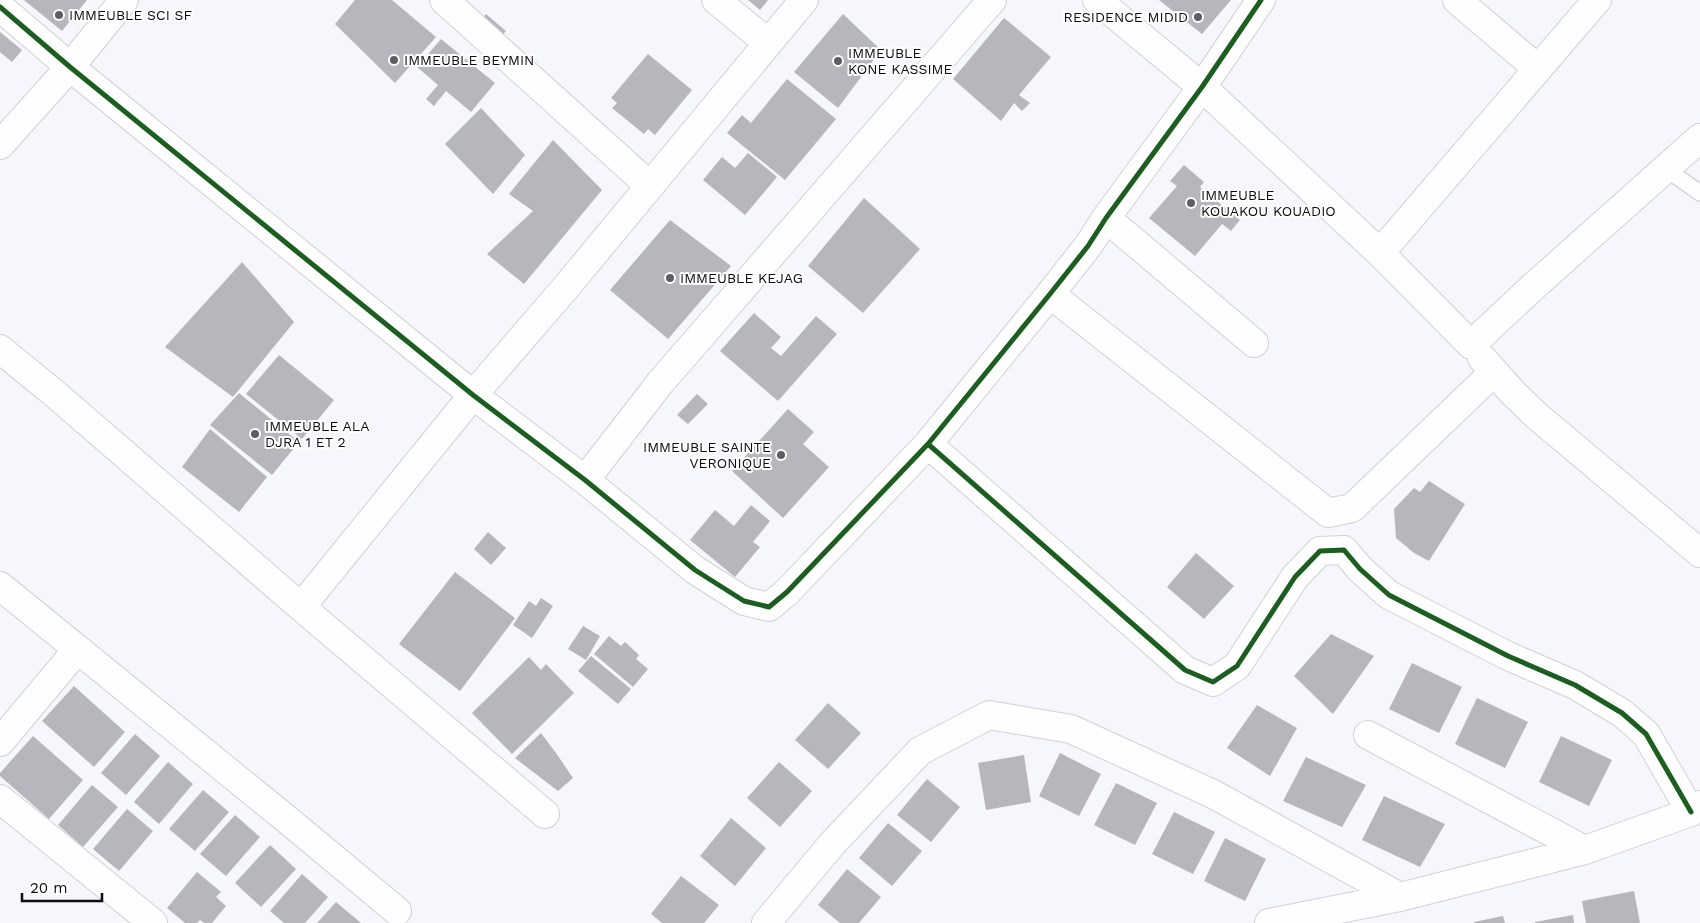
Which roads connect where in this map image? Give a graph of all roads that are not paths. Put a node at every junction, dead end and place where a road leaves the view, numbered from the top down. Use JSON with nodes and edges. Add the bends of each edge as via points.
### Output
{"nodes":[{"id":1,"x":124,"y":0,"type":"edge"},
{"id":2,"x":444,"y":0,"type":"edge"},
{"id":3,"x":716,"y":0,"type":"edge"},
{"id":4,"x":804,"y":0,"type":"edge"},
{"id":5,"x":992,"y":0,"type":"edge"},
{"id":6,"x":1097,"y":0,"type":"edge"},
{"id":7,"x":1261,"y":0,"type":"edge"},
{"id":8,"x":1457,"y":0,"type":"edge"},
{"id":9,"x":1597,"y":0,"type":"edge"},
{"id":10,"x":0,"y":7,"type":"edge"},
{"id":11,"x":768,"y":43,"type":"junction"},
{"id":12,"x":70,"y":67,"type":"junction"},
{"id":13,"x":1538,"y":69,"type":"junction"},
{"id":14,"x":1202,"y":87,"type":"junction"},
{"id":15,"x":1700,"y":138,"type":"edge"},
{"id":16,"x":0,"y":145,"type":"edge"},
{"id":17,"x":1666,"y":169,"type":"junction"},
{"id":18,"x":650,"y":186,"type":"junction"},
{"id":19,"x":1700,"y":193,"type":"edge"},
{"id":20,"x":1106,"y":218,"type":"junction"},
{"id":21,"x":1380,"y":253,"type":"junction"},
{"id":22,"x":1050,"y":294,"type":"junction"},
{"id":23,"x":1254,"y":343,"type":"dead end"},
{"id":24,"x":1471,"y":345,"type":"junction"},
{"id":25,"x":0,"y":349,"type":"edge"},
{"id":26,"x":1494,"y":372,"type":"junction"},
{"id":27,"x":473,"y":395,"type":"junction"},
{"id":28,"x":928,"y":444,"type":"junction"},
{"id":29,"x":585,"y":480,"type":"junction"},
{"id":30,"x":1700,"y":553,"type":"edge"},
{"id":31,"x":0,"y":586,"type":"edge"},
{"id":32,"x":301,"y":607,"type":"junction"},
{"id":33,"x":78,"y":650,"type":"junction"},
{"id":34,"x":1368,"y":735,"type":"dead end"},
{"id":35,"x":0,"y":742,"type":"edge"},
{"id":36,"x":0,"y":799,"type":"edge"},
{"id":37,"x":1696,"y":809,"type":"edge"},
{"id":38,"x":545,"y":814,"type":"dead end"},
{"id":39,"x":1585,"y":850,"type":"junction"},
{"id":40,"x":1400,"y":898,"type":"junction"},
{"id":41,"x":396,"y":911,"type":"dead end"},
{"id":42,"x":153,"y":923,"type":"edge"},
{"id":43,"x":766,"y":923,"type":"edge"},
{"id":44,"x":1269,"y":923,"type":"edge"}],
"edges":[{"from":1,"to":12,"type":"street"},
{"from":2,"to":18,"type":"street"},
{"from":3,"to":11,"type":"street"},
{"from":4,"to":11,"type":"street"},
{"from":5,"to":29,"type":"street","via":[[660,383]]},
{"from":6,"to":14,"type":"street"},
{"from":7,"to":14,"type":"street"},
{"from":8,"to":13,"type":"street"},
{"from":9,"to":13,"type":"street"},
{"from":10,"to":12,"type":"street"},
{"from":11,"to":18,"type":"street"},
{"from":12,"to":16,"type":"street"},
{"from":12,"to":27,"type":"street"},
{"from":13,"to":21,"type":"street"},
{"from":14,"to":20,"type":"street"},
{"from":14,"to":21,"type":"street"},
{"from":15,"to":17,"type":"street"},
{"from":17,"to":19,"type":"lane"},
{"from":17,"to":24,"type":"street"},
{"from":18,"to":27,"type":"street"},
{"from":20,"to":22,"type":"street"},
{"from":20,"to":23,"type":"street"},
{"from":21,"to":24,"type":"street"},
{"from":22,"to":26,"type":"street","via":[[1328,513],[1352,508]]},
{"from":22,"to":28,"type":"street"},
{"from":24,"to":26,"type":"street"},
{"from":25,"to":32,"type":"street"},
{"from":26,"to":30,"type":"street","via":[[1537,416]]},
{"from":27,"to":29,"type":"street"},
{"from":27,"to":32,"type":"street"},
{"from":28,"to":29,"type":"street","via":[[769,607],[744,601],[694,570]]},
{"from":28,"to":37,"type":"street","via":[[1185,670],[1213,682],[1237,666],[1295,577],[1320,551],[1344,550],[1389,595],[1508,656],[1575,685],[1622,713],[1646,734]]},
{"from":31,"to":33,"type":"street"},
{"from":32,"to":38,"type":"street"},
{"from":33,"to":35,"type":"street"},
{"from":33,"to":41,"type":"street"},
{"from":34,"to":39,"type":"street"},
{"from":36,"to":42,"type":"street"},
{"from":37,"to":39,"type":"street"},
{"from":39,"to":40,"type":"street"},
{"from":40,"to":43,"type":"street","via":[[1213,794],[1071,730],[989,715],[920,751],[832,844]]},
{"from":40,"to":44,"type":"street"}]}
